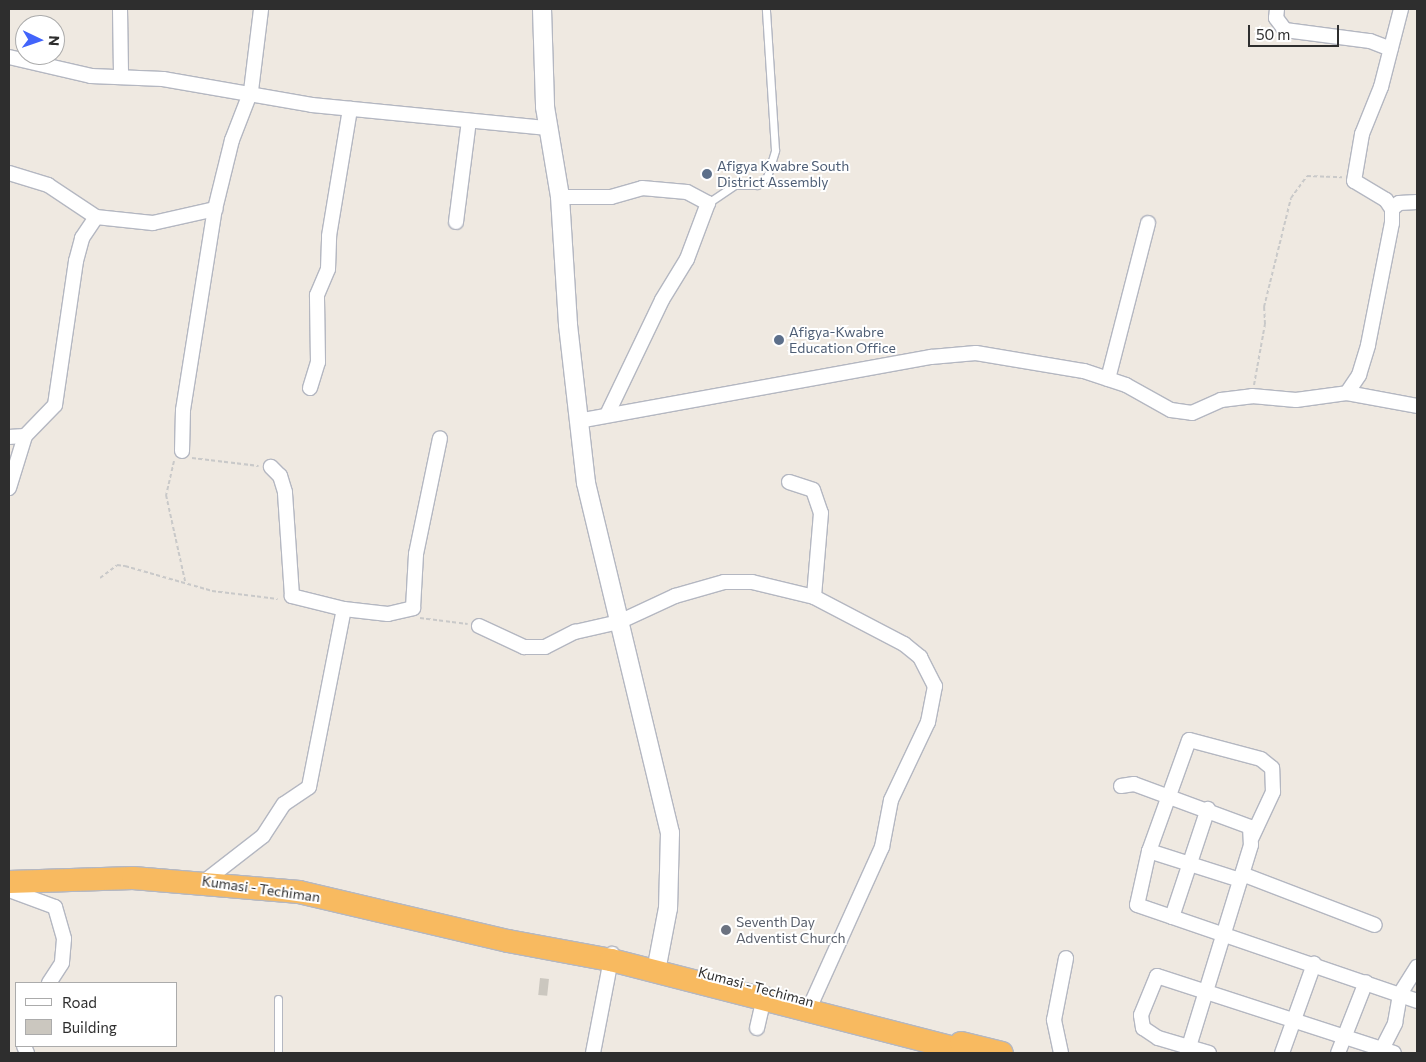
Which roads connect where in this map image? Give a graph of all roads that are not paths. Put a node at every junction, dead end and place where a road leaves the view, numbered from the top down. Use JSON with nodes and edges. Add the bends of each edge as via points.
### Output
{"nodes":[{"id":1,"x":120,"y":9,"type":"edge"},
{"id":2,"x":261,"y":9,"type":"edge"},
{"id":3,"x":542,"y":9,"type":"edge"},
{"id":4,"x":766,"y":9,"type":"edge"},
{"id":5,"x":1277,"y":9,"type":"edge"},
{"id":6,"x":1401,"y":9,"type":"edge"},
{"id":7,"x":1391,"y":49,"type":"junction"},
{"id":8,"x":9,"y":57,"type":"edge"},
{"id":9,"x":121,"y":75,"type":"junction"},
{"id":10,"x":251,"y":91,"type":"junction"},
{"id":11,"x":350,"y":109,"type":"junction"},
{"id":12,"x":469,"y":121,"type":"junction"},
{"id":13,"x":548,"y":128,"type":"junction"},
{"id":14,"x":9,"y":173,"type":"edge"},
{"id":15,"x":560,"y":197,"type":"junction"},
{"id":16,"x":1417,"y":202,"type":"edge"},
{"id":17,"x":708,"y":203,"type":"junction"},
{"id":18,"x":1392,"y":209,"type":"junction"},
{"id":19,"x":215,"y":210,"type":"junction"},
{"id":20,"x":96,"y":217,"type":"junction"},
{"id":21,"x":456,"y":222,"type":"dead end"},
{"id":22,"x":1148,"y":223,"type":"dead end"},
{"id":23,"x":1108,"y":378,"type":"junction"},
{"id":24,"x":310,"y":388,"type":"dead end"},
{"id":25,"x":1348,"y":393,"type":"junction"},
{"id":26,"x":1417,"y":406,"type":"edge"},
{"id":27,"x":607,"y":415,"type":"junction"},
{"id":28,"x":578,"y":421,"type":"junction"},
{"id":29,"x":25,"y":436,"type":"junction"},
{"id":30,"x":9,"y":437,"type":"edge"},
{"id":31,"x":440,"y":438,"type":"dead end"},
{"id":32,"x":182,"y":451,"type":"road end"},
{"id":33,"x":271,"y":467,"type":"road end"},
{"id":34,"x":789,"y":482,"type":"dead end"},
{"id":35,"x":9,"y":488,"type":"edge"},
{"id":36,"x":814,"y":597,"type":"junction"},
{"id":37,"x":344,"y":609,"type":"junction"},
{"id":38,"x":619,"y":622,"type":"junction"},
{"id":39,"x":479,"y":626,"type":"road end"},
{"id":40,"x":1121,"y":786,"type":"dead end"},
{"id":41,"x":1168,"y":796,"type":"junction"},
{"id":42,"x":1208,"y":809,"type":"junction"},
{"id":43,"x":1252,"y":837,"type":"junction"},
{"id":44,"x":1149,"y":851,"type":"junction"},
{"id":45,"x":1191,"y":864,"type":"junction"},
{"id":46,"x":1241,"y":877,"type":"junction"},
{"id":47,"x":205,"y":881,"type":"junction"},
{"id":48,"x":9,"y":882,"type":"edge"},
{"id":49,"x":9,"y":890,"type":"edge"},
{"id":50,"x":1172,"y":917,"type":"junction"},
{"id":51,"x":1375,"y":925,"type":"dead end"},
{"id":52,"x":1224,"y":934,"type":"junction"},
{"id":53,"x":612,"y":956,"type":"junction"},
{"id":54,"x":1066,"y":958,"type":"dead end"},
{"id":55,"x":1314,"y":964,"type":"junction"},
{"id":56,"x":657,"y":966,"type":"junction"},
{"id":57,"x":1417,"y":967,"type":"edge"},
{"id":58,"x":50,"y":982,"type":"edge"},
{"id":59,"x":1366,"y":982,"type":"junction"},
{"id":60,"x":1206,"y":988,"type":"junction"},
{"id":61,"x":1400,"y":994,"type":"junction"},
{"id":62,"x":765,"y":995,"type":"junction"},
{"id":63,"x":278,"y":999,"type":"dead end"},
{"id":64,"x":812,"y":1002,"type":"junction"},
{"id":65,"x":1417,"y":1002,"type":"edge"},
{"id":66,"x":1295,"y":1018,"type":"junction"},
{"id":67,"x":757,"y":1028,"type":"dead end"},
{"id":68,"x":1345,"y":1035,"type":"junction"},
{"id":69,"x":1188,"y":1050,"type":"edge"},
{"id":70,"x":1386,"y":1051,"type":"edge"},
{"id":71,"x":278,"y":1053,"type":"edge"},
{"id":72,"x":593,"y":1053,"type":"edge"},
{"id":73,"x":974,"y":1053,"type":"edge"},
{"id":74,"x":1002,"y":1053,"type":"edge"},
{"id":75,"x":1061,"y":1053,"type":"edge"},
{"id":76,"x":1209,"y":1053,"type":"edge"},
{"id":77,"x":1282,"y":1053,"type":"edge"},
{"id":78,"x":1338,"y":1053,"type":"edge"}],
"edges":[{"from":1,"to":9,"type":"street"},
{"from":2,"to":10,"type":"street"},
{"from":3,"to":13,"type":"street"},
{"from":4,"to":17,"type":"lane","via":[[775,150],[768,177],[757,186],[735,185]]},
{"from":5,"to":7,"type":"street","via":[[1276,18],[1285,30],[1370,41]]},
{"from":6,"to":7,"type":"street"},
{"from":7,"to":18,"type":"street","via":[[1362,134],[1354,181],[1366,184]]},
{"from":8,"to":9,"type":"street","via":[[92,76]]},
{"from":9,"to":10,"type":"street"},
{"from":10,"to":11,"type":"street"},
{"from":10,"to":19,"type":"street","via":[[232,140]]},
{"from":11,"to":12,"type":"street"},
{"from":11,"to":24,"type":"street","via":[[329,236],[328,269],[317,295],[318,362]]},
{"from":12,"to":13,"type":"street"},
{"from":12,"to":21,"type":"street"},
{"from":13,"to":15,"type":"street"},
{"from":14,"to":20,"type":"street","via":[[48,185]]},
{"from":15,"to":17,"type":"street","via":[[611,197],[642,188],[687,192]]},
{"from":15,"to":28,"type":"street"},
{"from":16,"to":18,"type":"street","via":[[1399,203]]},
{"from":17,"to":27,"type":"street","via":[[687,259],[662,300]]},
{"from":18,"to":25,"type":"street","via":[[1368,345],[1359,375]]},
{"from":19,"to":20,"type":"street","via":[[153,223]]},
{"from":19,"to":32,"type":"street","via":[[183,410]]},
{"from":20,"to":29,"type":"street","via":[[82,238],[76,261],[55,405]]},
{"from":22,"to":23,"type":"street"},
{"from":23,"to":25,"type":"street","via":[[1171,410],[1192,414],[1221,400],[1252,396],[1296,400]]},
{"from":23,"to":27,"type":"street","via":[[1022,358],[976,353],[931,357]]},
{"from":25,"to":26,"type":"street"},
{"from":27,"to":28,"type":"street"},
{"from":28,"to":38,"type":"street","via":[[586,483]]},
{"from":29,"to":30,"type":"street"},
{"from":29,"to":35,"type":"street"},
{"from":31,"to":37,"type":"street","via":[[416,554],[413,608],[388,614]]},
{"from":33,"to":37,"type":"street","via":[[280,476],[285,492],[287,581],[298,600]]},
{"from":34,"to":36,"type":"street","via":[[813,490],[821,513],[819,578]]},
{"from":36,"to":38,"type":"street","via":[[778,586],[724,582],[651,605]]},
{"from":36,"to":64,"type":"street","via":[[904,644],[926,663],[935,686],[928,722],[890,800],[882,847]]},
{"from":37,"to":47,"type":"street","via":[[308,787],[284,804],[263,836]]},
{"from":38,"to":39,"type":"street","via":[[576,632],[545,647],[524,647]]},
{"from":38,"to":56,"type":"street","via":[[669,826],[669,900]]},
{"from":40,"to":41,"type":"street","via":[[1134,784]]},
{"from":41,"to":42,"type":"street"},
{"from":41,"to":43,"type":"street","via":[[1189,740],[1260,759],[1272,768],[1274,792]]},
{"from":41,"to":44,"type":"street"},
{"from":42,"to":43,"type":"street","via":[[1244,822]]},
{"from":42,"to":45,"type":"street"},
{"from":43,"to":46,"type":"street"},
{"from":44,"to":45,"type":"street"},
{"from":44,"to":50,"type":"street","via":[[1135,901],[1140,908]]},
{"from":45,"to":46,"type":"street"},
{"from":45,"to":50,"type":"street"},
{"from":46,"to":51,"type":"street"},
{"from":46,"to":52,"type":"street"},
{"from":47,"to":48,"type":"highway","name":"Kumasi - Techiman","via":[[90,878]]},
{"from":47,"to":53,"type":"highway","name":"Kumasi - Techiman","via":[[299,892],[508,941]]},
{"from":49,"to":58,"type":"street","via":[[55,907],[64,939],[62,963]]},
{"from":50,"to":52,"type":"street"},
{"from":52,"to":55,"type":"street"},
{"from":52,"to":60,"type":"street"},
{"from":53,"to":56,"type":"highway","name":"Kumasi - Techiman"},
{"from":53,"to":72,"type":"street"},
{"from":54,"to":75,"type":"street","via":[[1054,1020]]},
{"from":55,"to":59,"type":"street"},
{"from":55,"to":66,"type":"street"},
{"from":56,"to":62,"type":"highway","name":"Kumasi - Techiman"},
{"from":57,"to":61,"type":"street"},
{"from":59,"to":61,"type":"street"},
{"from":59,"to":68,"type":"street"},
{"from":60,"to":66,"type":"street"},
{"from":60,"to":69,"type":"street"},
{"from":60,"to":69,"type":"street","via":[[1159,974],[1141,1015],[1148,1033]]},
{"from":61,"to":65,"type":"street"},
{"from":61,"to":70,"type":"street"},
{"from":62,"to":64,"type":"highway","name":"Kumasi - Techiman"},
{"from":62,"to":67,"type":"street"},
{"from":62,"to":73,"type":"highway","name":"Kumasi - Techiman"},
{"from":63,"to":71,"type":"lane"},
{"from":64,"to":74,"type":"highway","name":"Kumasi - Techiman"},
{"from":66,"to":68,"type":"street"},
{"from":66,"to":77,"type":"street"},
{"from":68,"to":70,"type":"street"},
{"from":68,"to":78,"type":"street"},
{"from":69,"to":76,"type":"street"}]}
